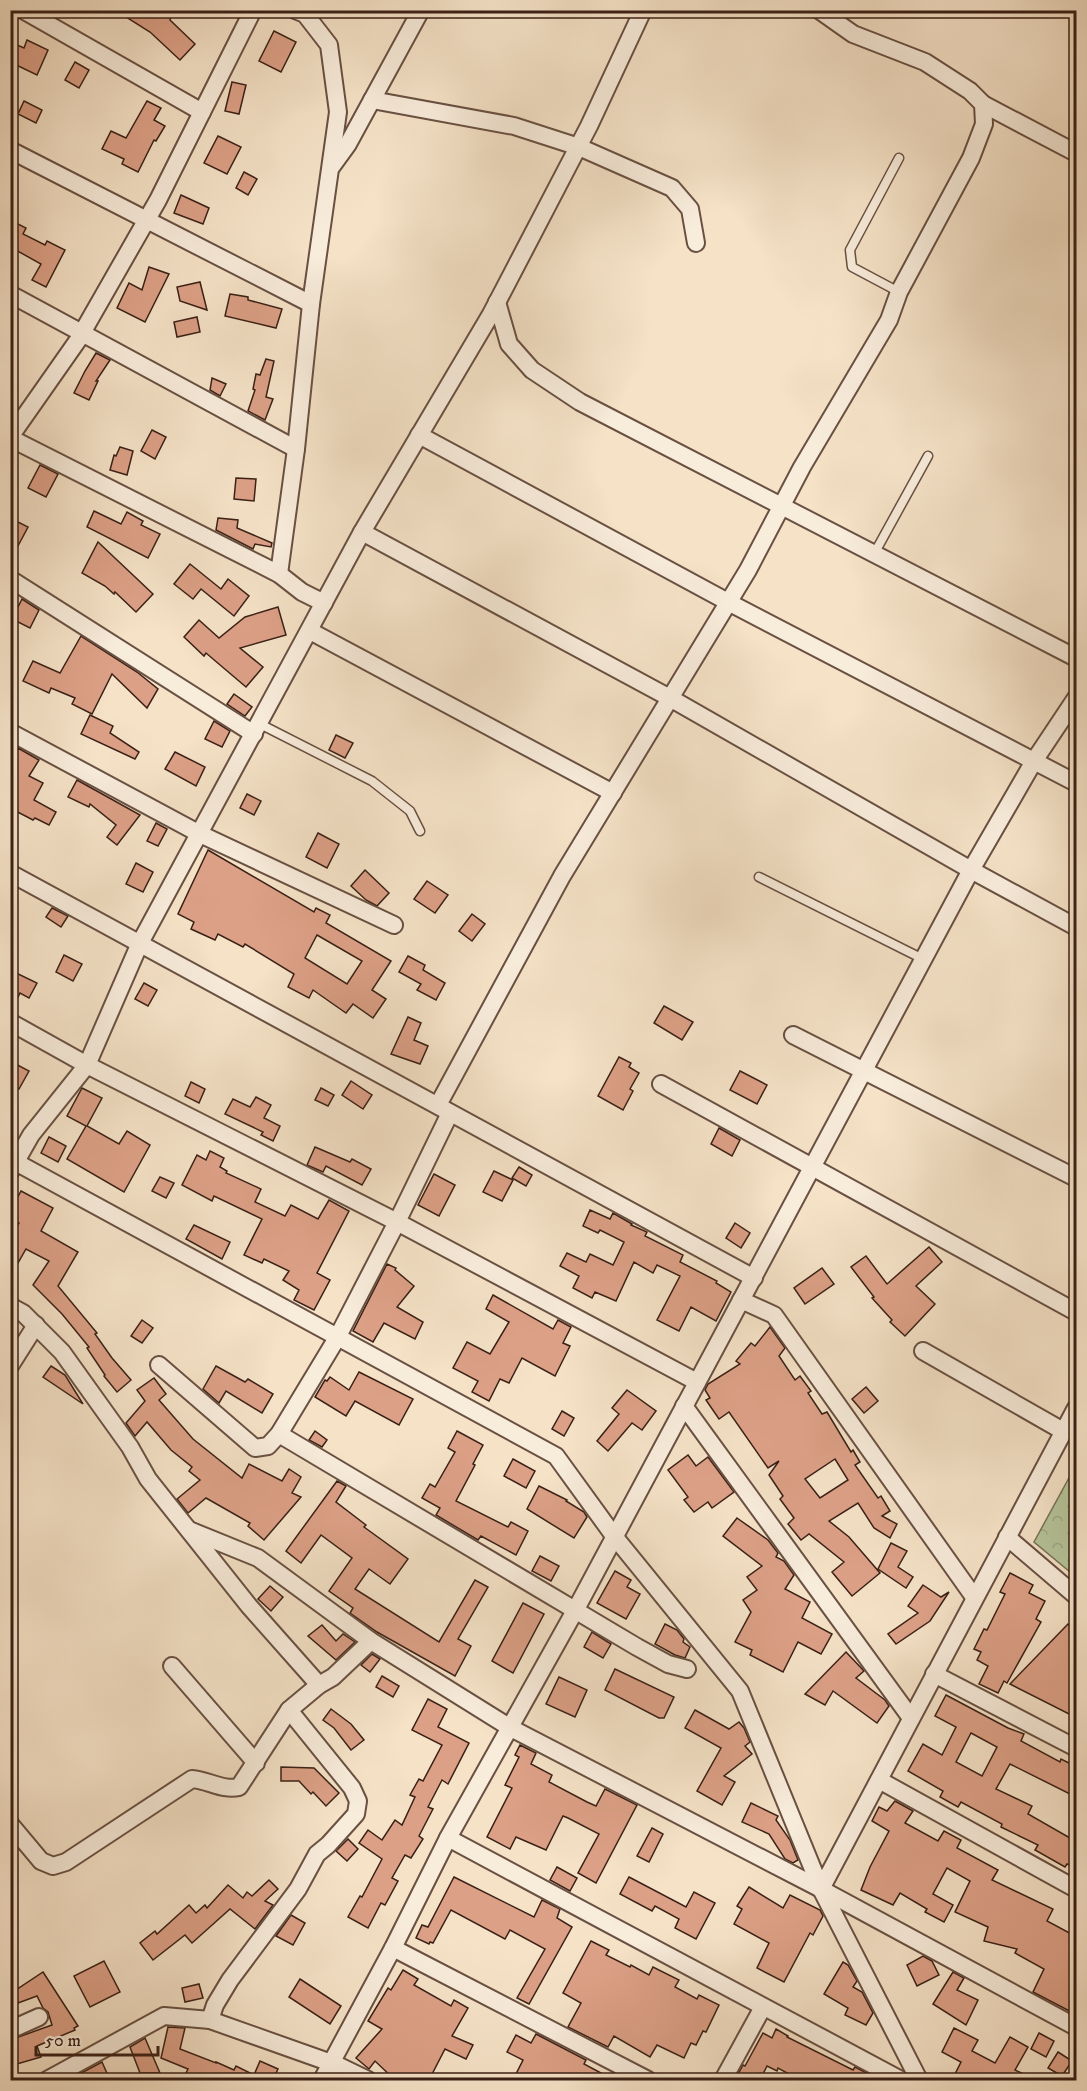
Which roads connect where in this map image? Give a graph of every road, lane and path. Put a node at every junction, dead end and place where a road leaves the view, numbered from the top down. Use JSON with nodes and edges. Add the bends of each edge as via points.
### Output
{"nodes":[{"id":1,"x":23,"y":10,"type":"edge"},
{"id":2,"x":253,"y":10,"type":"edge"},
{"id":3,"x":295,"y":10,"type":"edge"},
{"id":4,"x":421,"y":10,"type":"edge"},
{"id":5,"x":643,"y":10,"type":"edge"},
{"id":6,"x":819,"y":10,"type":"edge"},
{"id":7,"x":372,"y":100,"type":"junction"},
{"id":8,"x":983,"y":104,"type":"junction"},
{"id":9,"x":202,"y":112,"type":"junction"},
{"id":10,"x":579,"y":147,"type":"junction"},
{"id":11,"x":10,"y":150,"type":"edge"},
{"id":12,"x":1077,"y":153,"type":"edge"},
{"id":13,"x":899,"y":159,"type":"dead end"},
{"id":14,"x":330,"y":169,"type":"junction"},
{"id":15,"x":146,"y":219,"type":"junction"},
{"id":16,"x":696,"y":243,"type":"dead end"},
{"id":17,"x":898,"y":292,"type":"junction"},
{"id":18,"x":10,"y":294,"type":"edge"},
{"id":19,"x":497,"y":302,"type":"junction"},
{"id":20,"x":311,"y":304,"type":"junction"},
{"id":21,"x":82,"y":332,"type":"junction"},
{"id":22,"x":419,"y":435,"type":"junction"},
{"id":23,"x":10,"y":438,"type":"edge"},
{"id":24,"x":296,"y":449,"type":"junction"},
{"id":25,"x":928,"y":456,"type":"dead end"},
{"id":26,"x":782,"y":505,"type":"junction"},
{"id":27,"x":363,"y":532,"type":"junction"},
{"id":28,"x":874,"y":554,"type":"junction"},
{"id":29,"x":279,"y":574,"type":"junction"},
{"id":30,"x":10,"y":579,"type":"edge"},
{"id":31,"x":728,"y":602,"type":"junction"},
{"id":32,"x":324,"y":603,"type":"junction"},
{"id":33,"x":310,"y":631,"type":"junction"},
{"id":34,"x":1077,"y":658,"type":"edge"},
{"id":35,"x":670,"y":698,"type":"junction"},
{"id":36,"x":1077,"y":698,"type":"edge"},
{"id":37,"x":257,"y":729,"type":"junction"},
{"id":38,"x":10,"y":732,"type":"edge"},
{"id":39,"x":1034,"y":761,"type":"junction"},
{"id":40,"x":1077,"y":783,"type":"edge"},
{"id":41,"x":613,"y":793,"type":"junction"},
{"id":42,"x":420,"y":831,"type":"dead end"},
{"id":43,"x":200,"y":834,"type":"junction"},
{"id":44,"x":971,"y":870,"type":"junction"},
{"id":45,"x":10,"y":873,"type":"edge"},
{"id":46,"x":759,"y":877,"type":"dead end"},
{"id":47,"x":394,"y":925,"type":"dead end"},
{"id":48,"x":1077,"y":927,"type":"edge"},
{"id":49,"x":140,"y":943,"type":"junction"},
{"id":50,"x":924,"y":959,"type":"junction"},
{"id":51,"x":10,"y":1022,"type":"edge"},
{"id":52,"x":793,"y":1035,"type":"dead end"},
{"id":53,"x":87,"y":1065,"type":"junction"},
{"id":54,"x":864,"y":1070,"type":"junction"},
{"id":55,"x":661,"y":1084,"type":"dead end"},
{"id":56,"x":444,"y":1109,"type":"junction"},
{"id":57,"x":12,"y":1164,"type":"edge"},
{"id":58,"x":814,"y":1166,"type":"junction"},
{"id":59,"x":1077,"y":1178,"type":"edge"},
{"id":60,"x":397,"y":1222,"type":"junction"},
{"id":61,"x":754,"y":1278,"type":"junction"},
{"id":62,"x":741,"y":1300,"type":"junction"},
{"id":63,"x":10,"y":1306,"type":"edge"},
{"id":64,"x":1077,"y":1312,"type":"edge"},
{"id":65,"x":36,"y":1325,"type":"junction"},
{"id":66,"x":336,"y":1338,"type":"junction"},
{"id":67,"x":923,"y":1352,"type":"dead end"},
{"id":68,"x":159,"y":1365,"type":"dead end"},
{"id":69,"x":10,"y":1366,"type":"edge"},
{"id":70,"x":697,"y":1382,"type":"junction"},
{"id":71,"x":684,"y":1406,"type":"junction"},
{"id":72,"x":1077,"y":1408,"type":"edge"},
{"id":73,"x":1063,"y":1431,"type":"junction"},
{"id":74,"x":279,"y":1434,"type":"junction"},
{"id":75,"x":189,"y":1530,"type":"junction"},
{"id":76,"x":614,"y":1536,"type":"junction"},
{"id":77,"x":1007,"y":1537,"type":"junction"},
{"id":78,"x":1077,"y":1596,"type":"edge"},
{"id":79,"x":974,"y":1597,"type":"junction"},
{"id":80,"x":576,"y":1609,"type":"junction"},
{"id":81,"x":371,"y":1641,"type":"junction"},
{"id":82,"x":172,"y":1666,"type":"dead end"},
{"id":83,"x":687,"y":1669,"type":"dead end"},
{"id":84,"x":934,"y":1674,"type":"junction"},
{"id":85,"x":319,"y":1685,"type":"junction"},
{"id":86,"x":289,"y":1710,"type":"junction"},
{"id":87,"x":911,"y":1718,"type":"junction"},
{"id":88,"x":509,"y":1727,"type":"junction"},
{"id":89,"x":1077,"y":1748,"type":"edge"},
{"id":90,"x":256,"y":1763,"type":"junction"},
{"id":91,"x":879,"y":1780,"type":"junction"},
{"id":92,"x":10,"y":1824,"type":"edge"},
{"id":93,"x":448,"y":1838,"type":"junction"},
{"id":94,"x":821,"y":1889,"type":"junction"},
{"id":95,"x":1077,"y":1889,"type":"edge"},
{"id":96,"x":393,"y":1948,"type":"junction"},
{"id":97,"x":763,"y":2007,"type":"junction"},
{"id":98,"x":39,"y":2017,"type":"dead end"},
{"id":99,"x":210,"y":2020,"type":"junction"},
{"id":100,"x":1077,"y":2027,"type":"edge"},
{"id":101,"x":10,"y":2030,"type":"edge"},
{"id":102,"x":331,"y":2063,"type":"junction"},
{"id":103,"x":47,"y":2080,"type":"edge"},
{"id":104,"x":322,"y":2080,"type":"edge"},
{"id":105,"x":368,"y":2080,"type":"edge"},
{"id":106,"x":648,"y":2080,"type":"edge"},
{"id":107,"x":723,"y":2080,"type":"edge"},
{"id":108,"x":901,"y":2080,"type":"edge"},
{"id":109,"x":919,"y":2080,"type":"edge"}],
"edges":[{"from":1,"to":9,"type":"street"},
{"from":2,"to":9,"type":"street"},
{"from":3,"to":14,"type":"street","via":[[305,14],[329,45],[338,112]]},
{"from":4,"to":7,"type":"street"},
{"from":5,"to":10,"type":"street"},
{"from":6,"to":8,"type":"street","via":[[854,34],[925,62]]},
{"from":7,"to":10,"type":"street","via":[[514,126]]},
{"from":7,"to":14,"type":"street"},
{"from":8,"to":12,"type":"street"},
{"from":8,"to":17,"type":"street","via":[[984,124],[971,158]]},
{"from":9,"to":15,"type":"street"},
{"from":10,"to":16,"type":"street","via":[[672,188],[690,209]]},
{"from":10,"to":19,"type":"street"},
{"from":11,"to":15,"type":"street"},
{"from":13,"to":17,"type":"lane","via":[[854,241],[850,256],[852,267]]},
{"from":14,"to":20,"type":"street"},
{"from":15,"to":20,"type":"street"},
{"from":15,"to":21,"type":"street"},
{"from":17,"to":26,"type":"street","via":[[889,320]]},
{"from":18,"to":21,"type":"street"},
{"from":19,"to":22,"type":"street"},
{"from":19,"to":26,"type":"street","via":[[509,344],[532,370],[580,402]]},
{"from":20,"to":24,"type":"street"},
{"from":21,"to":23,"type":"street"},
{"from":21,"to":24,"type":"street"},
{"from":22,"to":27,"type":"street"},
{"from":22,"to":31,"type":"street"},
{"from":23,"to":29,"type":"street"},
{"from":24,"to":29,"type":"street"},
{"from":25,"to":28,"type":"lane"},
{"from":26,"to":28,"type":"street"},
{"from":26,"to":31,"type":"street"},
{"from":27,"to":32,"type":"street"},
{"from":27,"to":35,"type":"street"},
{"from":28,"to":34,"type":"street"},
{"from":29,"to":32,"type":"street"},
{"from":30,"to":37,"type":"street"},
{"from":31,"to":35,"type":"street"},
{"from":31,"to":39,"type":"street"},
{"from":32,"to":33,"type":"street"},
{"from":33,"to":37,"type":"street"},
{"from":33,"to":41,"type":"street"},
{"from":35,"to":41,"type":"street"},
{"from":35,"to":44,"type":"street"},
{"from":36,"to":39,"type":"street"},
{"from":37,"to":42,"type":"lane","via":[[372,781],[410,811]]},
{"from":37,"to":43,"type":"street"},
{"from":38,"to":43,"type":"street"},
{"from":39,"to":40,"type":"street"},
{"from":39,"to":44,"type":"street"},
{"from":41,"to":56,"type":"street","via":[[562,876]]},
{"from":43,"to":47,"type":"street"},
{"from":43,"to":49,"type":"street"},
{"from":44,"to":48,"type":"street"},
{"from":44,"to":50,"type":"street"},
{"from":45,"to":49,"type":"street"},
{"from":46,"to":50,"type":"lane"},
{"from":49,"to":53,"type":"street"},
{"from":49,"to":56,"type":"street"},
{"from":50,"to":54,"type":"street"},
{"from":51,"to":53,"type":"street"},
{"from":52,"to":54,"type":"street"},
{"from":53,"to":57,"type":"street"},
{"from":53,"to":60,"type":"street"},
{"from":54,"to":58,"type":"street"},
{"from":54,"to":59,"type":"street"},
{"from":55,"to":58,"type":"street"},
{"from":56,"to":60,"type":"street"},
{"from":56,"to":61,"type":"street"},
{"from":57,"to":66,"type":"street"},
{"from":58,"to":61,"type":"street"},
{"from":58,"to":64,"type":"street"},
{"from":60,"to":66,"type":"street"},
{"from":60,"to":70,"type":"street"},
{"from":61,"to":62,"type":"street"},
{"from":62,"to":70,"type":"street"},
{"from":62,"to":79,"type":"street","via":[[774,1316]]},
{"from":63,"to":65,"type":"street"},
{"from":65,"to":69,"type":"street"},
{"from":65,"to":75,"type":"street","via":[[62,1352],[130,1447],[148,1479]]},
{"from":66,"to":74,"type":"street"},
{"from":66,"to":76,"type":"street","via":[[556,1456]]},
{"from":67,"to":73,"type":"street"},
{"from":68,"to":74,"type":"street","via":[[255,1448],[268,1446]]},
{"from":70,"to":71,"type":"street"},
{"from":71,"to":76,"type":"street"},
{"from":71,"to":87,"type":"street"},
{"from":72,"to":73,"type":"street"},
{"from":73,"to":77,"type":"street"},
{"from":74,"to":80,"type":"street"},
{"from":75,"to":81,"type":"street","via":[[258,1558]]},
{"from":75,"to":85,"type":"street"},
{"from":76,"to":80,"type":"street"},
{"from":76,"to":94,"type":"street","via":[[740,1691]]},
{"from":77,"to":78,"type":"street"},
{"from":77,"to":79,"type":"street"},
{"from":79,"to":84,"type":"street"},
{"from":80,"to":83,"type":"street","via":[[668,1664]]},
{"from":80,"to":88,"type":"street"},
{"from":81,"to":85,"type":"street"},
{"from":81,"to":88,"type":"street"},
{"from":82,"to":90,"type":"street"},
{"from":84,"to":87,"type":"street"},
{"from":84,"to":89,"type":"street"},
{"from":85,"to":86,"type":"street"},
{"from":86,"to":90,"type":"street"},
{"from":86,"to":99,"type":"street","via":[[352,1788],[358,1802],[356,1814],[317,1854],[298,1889],[230,1980]]},
{"from":87,"to":91,"type":"street"},
{"from":88,"to":93,"type":"street"},
{"from":88,"to":94,"type":"street"},
{"from":90,"to":92,"type":"street","via":[[239,1787],[231,1789],[192,1779],[66,1862],[53,1866],[41,1861]]},
{"from":91,"to":94,"type":"street"},
{"from":91,"to":95,"type":"street"},
{"from":93,"to":96,"type":"street"},
{"from":93,"to":97,"type":"street"},
{"from":94,"to":100,"type":"street"},
{"from":94,"to":109,"type":"street"},
{"from":96,"to":102,"type":"street"},
{"from":96,"to":106,"type":"street"},
{"from":97,"to":107,"type":"street"},
{"from":97,"to":108,"type":"street"},
{"from":98,"to":101,"type":"street"},
{"from":99,"to":102,"type":"street"},
{"from":99,"to":103,"type":"street","via":[[164,2016]]},
{"from":102,"to":104,"type":"street"},
{"from":102,"to":105,"type":"street"}]}
